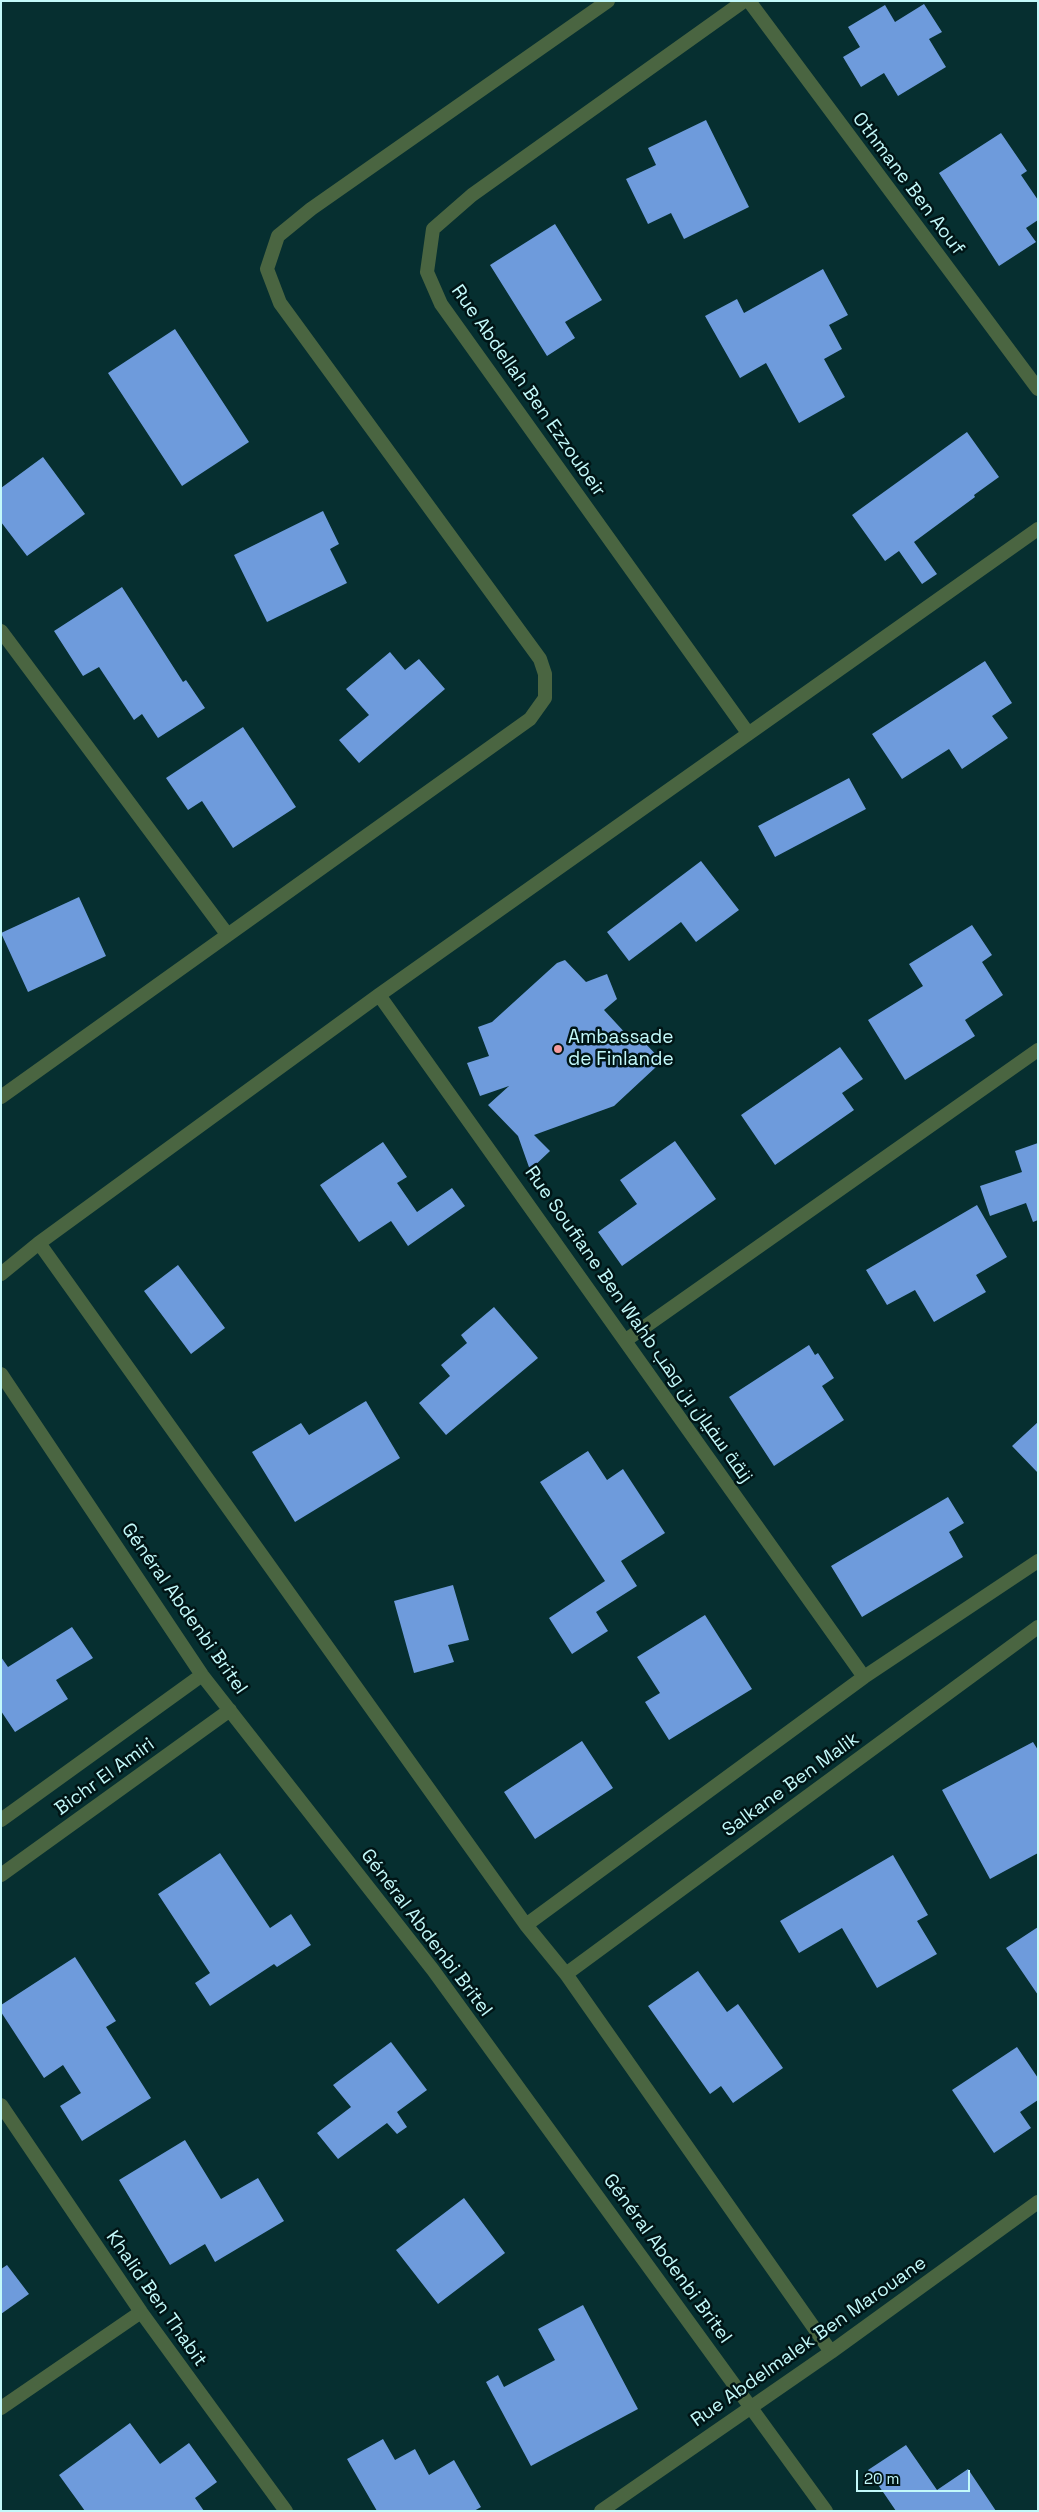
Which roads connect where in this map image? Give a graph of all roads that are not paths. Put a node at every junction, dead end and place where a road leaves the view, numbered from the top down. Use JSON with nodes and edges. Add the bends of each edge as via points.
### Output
{"nodes":[{"id":1,"x":608,"y":1,"type":"edge"},
{"id":2,"x":744,"y":1,"type":"edge"},
{"id":3,"x":749,"y":1,"type":"edge"},
{"id":4,"x":1038,"y":389,"type":"edge"},
{"id":5,"x":1038,"y":529,"type":"edge"},
{"id":6,"x":1,"y":631,"type":"edge"},
{"id":7,"x":748,"y":733,"type":"junction"},
{"id":8,"x":227,"y":934,"type":"junction"},
{"id":9,"x":379,"y":995,"type":"junction"},
{"id":10,"x":1038,"y":1050,"type":"edge"},
{"id":11,"x":1,"y":1097,"type":"edge"},
{"id":12,"x":39,"y":1243,"type":"junction"},
{"id":13,"x":1,"y":1274,"type":"edge"},
{"id":14,"x":626,"y":1340,"type":"junction"},
{"id":15,"x":1,"y":1374,"type":"edge"},
{"id":16,"x":1038,"y":1561,"type":"edge"},
{"id":17,"x":1038,"y":1627,"type":"edge"},
{"id":18,"x":202,"y":1675,"type":"junction"},
{"id":19,"x":864,"y":1677,"type":"junction"},
{"id":20,"x":230,"y":1710,"type":"junction"},
{"id":21,"x":1,"y":1820,"type":"edge"},
{"id":22,"x":1,"y":1875,"type":"edge"},
{"id":23,"x":526,"y":1925,"type":"junction"},
{"id":24,"x":566,"y":1974,"type":"junction"},
{"id":25,"x":1,"y":2106,"type":"edge"},
{"id":26,"x":1038,"y":2202,"type":"edge"},
{"id":27,"x":141,"y":2312,"type":"junction"},
{"id":28,"x":831,"y":2352,"type":"junction"},
{"id":29,"x":752,"y":2406,"type":"junction"},
{"id":30,"x":1,"y":2408,"type":"edge"},
{"id":31,"x":286,"y":2511,"type":"edge"},
{"id":32,"x":601,"y":2511,"type":"edge"},
{"id":33,"x":826,"y":2511,"type":"edge"}],
"edges":[{"from":1,"to":8,"type":"street","via":[[311,209],[278,236],[267,269],[280,303],[540,659],[545,674],[545,698],[530,719]]},
{"from":2,"to":7,"type":"street","name":"Rue Abdellah Ben Ezzoubeir","via":[[452,212],[433,229],[427,272],[441,304]]},
{"from":3,"to":4,"type":"street","name":"Othmane Ben Aouf"},
{"from":5,"to":7,"type":"street"},
{"from":6,"to":8,"type":"street"},
{"from":7,"to":9,"type":"street"},
{"from":8,"to":11,"type":"street"},
{"from":9,"to":12,"type":"street"},
{"from":9,"to":14,"type":"street","name":"Rue Soufiane Ben Wahb زنقة سفيان بن وهب"},
{"from":10,"to":14,"type":"street"},
{"from":12,"to":13,"type":"street"},
{"from":12,"to":23,"type":"street"},
{"from":14,"to":19,"type":"street","name":"Rue Soufiane Ben Wahb زنقة سفيان بن وهب"},
{"from":15,"to":18,"type":"street","name":"Général Abdenbi Britel"},
{"from":16,"to":19,"type":"street"},
{"from":17,"to":24,"type":"street","name":"Salkane Ben Malik"},
{"from":18,"to":20,"type":"street","name":"Général Abdenbi Britel"},
{"from":18,"to":21,"type":"street","name":"Bichr El Amiri"},
{"from":19,"to":23,"type":"street"},
{"from":20,"to":22,"type":"street","name":"Bichr El Amiri"},
{"from":20,"to":29,"type":"street","name":"Général Abdenbi Britel","via":[[433,1970]]},
{"from":23,"to":24,"type":"street"},
{"from":24,"to":28,"type":"street"},
{"from":25,"to":27,"type":"street","name":"Khalid Ben Thabit"},
{"from":26,"to":28,"type":"street","name":"Rue Abdelmalek Ben Marouane"},
{"from":27,"to":30,"type":"street"},
{"from":27,"to":31,"type":"street","name":"Khalid Ben Thabit"},
{"from":28,"to":29,"type":"street","name":"Rue Abdelmalek Ben Marouane"},
{"from":29,"to":32,"type":"street","name":"Rue Abdelmalek Ben Marouane"},
{"from":29,"to":33,"type":"street","name":"Général Abdenbi Britel"}]}
